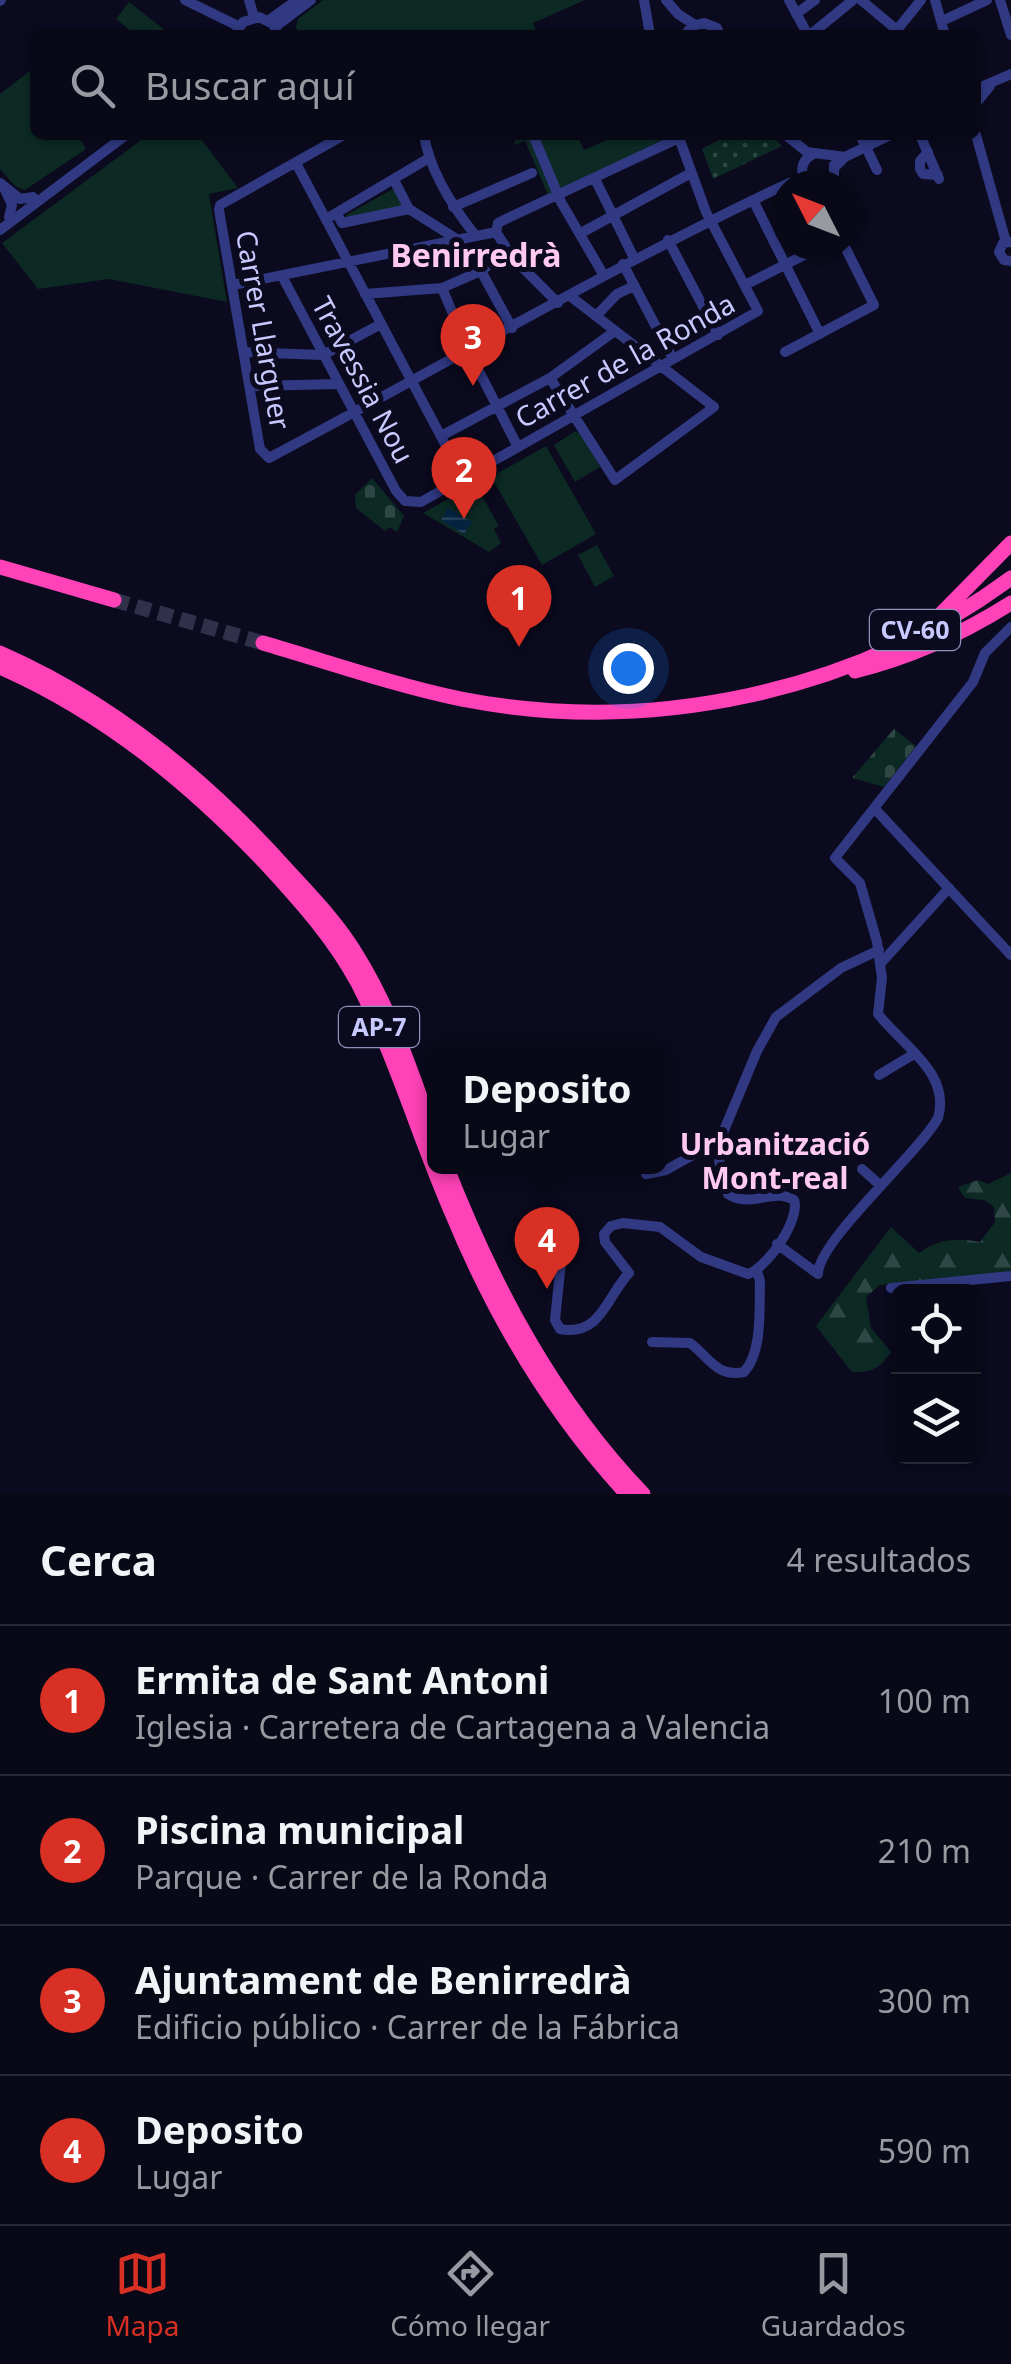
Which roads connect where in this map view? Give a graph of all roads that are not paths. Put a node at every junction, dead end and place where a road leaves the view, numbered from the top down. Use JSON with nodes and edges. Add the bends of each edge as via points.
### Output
{"nodes":[{"id":1,"x":185,"y":0,"type":"edge"},
{"id":2,"x":249,"y":0,"type":"edge"},
{"id":3,"x":297,"y":0,"type":"edge"},
{"id":4,"x":311,"y":0,"type":"edge"},
{"id":5,"x":644,"y":0,"type":"edge"},
{"id":6,"x":666,"y":0,"type":"edge"},
{"id":7,"x":789,"y":0,"type":"edge"},
{"id":8,"x":815,"y":0,"type":"edge"},
{"id":9,"x":853,"y":0,"type":"edge"},
{"id":10,"x":861,"y":0,"type":"edge"},
{"id":11,"x":921,"y":0,"type":"edge"},
{"id":12,"x":936,"y":0,"type":"edge"},
{"id":13,"x":987,"y":0,"type":"edge"},
{"id":14,"x":1000,"y":0,"type":"edge"},
{"id":15,"x":678,"y":14,"type":"junction"},
{"id":16,"x":796,"y":14,"type":"junction"},
{"id":17,"x":254,"y":17,"type":"junction"},
{"id":18,"x":942,"y":21,"type":"junction"},
{"id":19,"x":695,"y":25,"type":"junction"},
{"id":20,"x":274,"y":27,"type":"edge"},
{"id":21,"x":235,"y":30,"type":"edge"},
{"id":22,"x":238,"y":30,"type":"edge"},
{"id":23,"x":649,"y":30,"type":"edge"},
{"id":24,"x":683,"y":30,"type":"edge"},
{"id":25,"x":690,"y":30,"type":"edge"},
{"id":26,"x":716,"y":30,"type":"edge"},
{"id":27,"x":806,"y":30,"type":"edge"},
{"id":28,"x":815,"y":30,"type":"edge"},
{"id":29,"x":896,"y":30,"type":"edge"},
{"id":30,"x":901,"y":30,"type":"edge"},
{"id":31,"x":945,"y":30,"type":"edge"},
{"id":32,"x":1011,"y":36,"type":"edge"},
{"id":33,"x":1011,"y":74,"type":"edge"},
{"id":34,"x":994,"y":82,"type":"junction"},
{"id":35,"x":981,"y":87,"type":"edge"},
{"id":36,"x":981,"y":98,"type":"edge"},
{"id":37,"x":111,"y":140,"type":"edge"},
{"id":38,"x":119,"y":140,"type":"edge"},
{"id":39,"x":335,"y":140,"type":"edge"},
{"id":40,"x":425,"y":140,"type":"edge"},
{"id":41,"x":535,"y":140,"type":"edge"},
{"id":42,"x":670,"y":140,"type":"edge"},
{"id":43,"x":679,"y":140,"type":"edge"},
{"id":44,"x":791,"y":140,"type":"edge"},
{"id":45,"x":862,"y":140,"type":"edge"},
{"id":46,"x":880,"y":140,"type":"edge"},
{"id":47,"x":922,"y":140,"type":"edge"},
{"id":48,"x":978,"y":140,"type":"edge"},
{"id":49,"x":798,"y":147,"type":"junction"},
{"id":50,"x":866,"y":147,"type":"junction"},
{"id":51,"x":814,"y":154,"type":"junction"},
{"id":52,"x":828,"y":156,"type":"junction"},
{"id":53,"x":845,"y":157,"type":"junction"},
{"id":54,"x":429,"y":158,"type":"junction"},
{"id":55,"x":296,"y":163,"type":"junction"},
{"id":56,"x":835,"y":167,"type":"junction"},
{"id":57,"x":804,"y":170,"type":"edge"},
{"id":58,"x":807,"y":170,"type":"edge"},
{"id":59,"x":835,"y":170,"type":"edge"},
{"id":60,"x":878,"y":170,"type":"dead end"},
{"id":61,"x":532,"y":173,"type":"dead end"},
{"id":62,"x":691,"y":174,"type":"junction"},
{"id":63,"x":938,"y":177,"type":"dead end"},
{"id":64,"x":394,"y":180,"type":"junction"},
{"id":65,"x":595,"y":180,"type":"junction"},
{"id":66,"x":2,"y":186,"type":"edge"},
{"id":67,"x":771,"y":192,"type":"edge"},
{"id":68,"x":558,"y":196,"type":"junction"},
{"id":69,"x":33,"y":197,"type":"junction"},
{"id":70,"x":753,"y":200,"type":"junction"},
{"id":71,"x":453,"y":207,"type":"junction"},
{"id":72,"x":410,"y":209,"type":"junction"},
{"id":73,"x":613,"y":215,"type":"junction"},
{"id":74,"x":331,"y":217,"type":"junction"},
{"id":75,"x":2,"y":220,"type":"edge"},
{"id":76,"x":710,"y":220,"type":"junction"},
{"id":77,"x":496,"y":232,"type":"junction"},
{"id":78,"x":581,"y":234,"type":"junction"},
{"id":79,"x":475,"y":235,"type":"junction"},
{"id":80,"x":456,"y":238,"type":"junction"},
{"id":81,"x":668,"y":240,"type":"junction"},
{"id":82,"x":1009,"y":242,"type":"edge"},
{"id":83,"x":511,"y":256,"type":"junction"},
{"id":84,"x":634,"y":258,"type":"junction"},
{"id":85,"x":347,"y":260,"type":"junction"},
{"id":86,"x":793,"y":260,"type":"edge"},
{"id":87,"x":852,"y":260,"type":"edge"},
{"id":88,"x":1010,"y":263,"type":"edge"},
{"id":89,"x":623,"y":264,"type":"junction"},
{"id":90,"x":785,"y":264,"type":"junction"},
{"id":91,"x":481,"y":271,"type":"junction"},
{"id":92,"x":603,"y":274,"type":"junction"},
{"id":93,"x":282,"y":276,"type":"junction"},
{"id":94,"x":233,"y":285,"type":"junction"},
{"id":95,"x":745,"y":285,"type":"junction"},
{"id":96,"x":634,"y":286,"type":"junction"},
{"id":97,"x":442,"y":288,"type":"junction"},
{"id":98,"x":365,"y":294,"type":"junction"},
{"id":99,"x":570,"y":296,"type":"junction"},
{"id":100,"x":558,"y":303,"type":"junction"},
{"id":101,"x":596,"y":316,"type":"junction"},
{"id":102,"x":381,"y":324,"type":"junction"},
{"id":103,"x":512,"y":328,"type":"junction"},
{"id":104,"x":616,"y":331,"type":"junction"},
{"id":105,"x":718,"y":334,"type":"junction"},
{"id":106,"x":820,"y":334,"type":"junction"},
{"id":107,"x":244,"y":352,"type":"junction"},
{"id":108,"x":469,"y":352,"type":"junction"},
{"id":109,"x":786,"y":352,"type":"dead end"},
{"id":110,"x":323,"y":355,"type":"junction"},
{"id":111,"x":673,"y":359,"type":"junction"},
{"id":112,"x":660,"y":366,"type":"junction"},
{"id":113,"x":550,"y":378,"type":"junction"},
{"id":114,"x":411,"y":382,"type":"junction"},
{"id":115,"x":338,"y":384,"type":"junction"},
{"id":116,"x":250,"y":386,"type":"junction"},
{"id":117,"x":496,"y":406,"type":"junction"},
{"id":118,"x":353,"y":411,"type":"junction"},
{"id":119,"x":575,"y":415,"type":"junction"},
{"id":120,"x":441,"y":436,"type":"junction"},
{"id":121,"x":518,"y":447,"type":"junction"},
{"id":122,"x":464,"y":478,"type":"junction"},
{"id":123,"x":408,"y":502,"type":"joint"},
{"id":124,"x":1011,"y":543,"type":"edge"},
{"id":125,"x":0,"y":567,"type":"edge"},
{"id":126,"x":1011,"y":578,"type":"edge"},
{"id":127,"x":114,"y":600,"type":"tunnel mouth"},
{"id":128,"x":1011,"y":603,"type":"edge"},
{"id":129,"x":1011,"y":627,"type":"edge"},
{"id":130,"x":263,"y":643,"type":"tunnel mouth"},
{"id":131,"x":0,"y":653,"type":"edge"},
{"id":132,"x":0,"y":667,"type":"edge"},
{"id":133,"x":788,"y":686,"type":"junction"},
{"id":134,"x":875,"y":809,"type":"junction"},
{"id":135,"x":949,"y":888,"type":"junction"},
{"id":136,"x":878,"y":950,"type":"junction"},
{"id":137,"x":1010,"y":954,"type":"edge"},
{"id":138,"x":881,"y":963,"type":"junction"},
{"id":139,"x":914,"y":1054,"type":"junction"},
{"id":140,"x":878,"y":1075,"type":"dead end"},
{"id":141,"x":427,"y":1118,"type":"edge"},
{"id":142,"x":720,"y":1140,"type":"junction"},
{"id":143,"x":427,"y":1152,"type":"edge"},
{"id":144,"x":667,"y":1169,"type":"edge"},
{"id":145,"x":862,"y":1169,"type":"dead end"},
{"id":146,"x":436,"y":1174,"type":"edge"},
{"id":147,"x":449,"y":1174,"type":"edge"},
{"id":148,"x":881,"y":1186,"type":"junction"},
{"id":149,"x":777,"y":1244,"type":"junction"},
{"id":150,"x":561,"y":1262,"type":"dead end"},
{"id":151,"x":757,"y":1271,"type":"junction"},
{"id":152,"x":1011,"y":1276,"type":"edge"},
{"id":153,"x":931,"y":1284,"type":"edge"},
{"id":154,"x":652,"y":1342,"type":"dead end"},
{"id":155,"x":627,"y":1494,"type":"edge"},
{"id":156,"x":643,"y":1494,"type":"edge"}],
"edges":[{"from":1,"to":21,"type":"street"},
{"from":2,"to":17,"type":"street"},
{"from":3,"to":20,"type":"street"},
{"from":4,"to":20,"type":"street"},
{"from":5,"to":23,"type":"street"},
{"from":6,"to":15,"type":"street"},
{"from":7,"to":16,"type":"street"},
{"from":8,"to":16,"type":"street"},
{"from":9,"to":28,"type":"street"},
{"from":10,"to":29,"type":"street"},
{"from":11,"to":30,"type":"street","via":[[907,9]]},
{"from":12,"to":18,"type":"street"},
{"from":13,"to":18,"type":"street"},
{"from":14,"to":32,"type":"street"},
{"from":15,"to":19,"type":"street"},
{"from":15,"to":24,"type":"street"},
{"from":16,"to":27,"type":"street"},
{"from":17,"to":20,"type":"street"},
{"from":17,"to":22,"type":"street"},
{"from":18,"to":31,"type":"street"},
{"from":19,"to":25,"type":"street"},
{"from":19,"to":26,"type":"street"},
{"from":33,"to":34,"type":"street"},
{"from":34,"to":35,"type":"street"},
{"from":34,"to":36,"type":"street"},
{"from":37,"to":69,"type":"street"},
{"from":38,"to":75,"type":"street"},
{"from":39,"to":55,"type":"street"},
{"from":40,"to":54,"type":"street"},
{"from":41,"to":68,"type":"street"},
{"from":42,"to":65,"type":"street"},
{"from":43,"to":62,"type":"street"},
{"from":44,"to":49,"type":"street"},
{"from":45,"to":50,"type":"street"},
{"from":46,"to":50,"type":"street"},
{"from":47,"to":63,"type":"street"},
{"from":48,"to":82,"type":"street"},
{"from":49,"to":51,"type":"street"},
{"from":49,"to":57,"type":"street"},
{"from":50,"to":53,"type":"street"},
{"from":50,"to":60,"type":"street"},
{"from":51,"to":52,"type":"street"},
{"from":51,"to":58,"type":"street"},
{"from":52,"to":53,"type":"street"},
{"from":52,"to":56,"type":"street"},
{"from":53,"to":56,"type":"street"},
{"from":54,"to":64,"type":"street"},
{"from":54,"to":71,"type":"street"},
{"from":55,"to":74,"type":"street"},
{"from":55,"to":94,"type":"street","name":"Carrer Llarguer","via":[[220,206]]},
{"from":56,"to":59,"type":"street"},
{"from":61,"to":71,"type":"street"},
{"from":62,"to":73,"type":"street"},
{"from":62,"to":76,"type":"street"},
{"from":64,"to":72,"type":"street"},
{"from":64,"to":74,"type":"street"},
{"from":65,"to":68,"type":"street"},
{"from":65,"to":73,"type":"street"},
{"from":66,"to":69,"type":"street","via":[[20,199]]},
{"from":66,"to":75,"type":"street"},
{"from":67,"to":70,"type":"street"},
{"from":68,"to":77,"type":"street","via":[[498,223]]},
{"from":68,"to":78,"type":"street"},
{"from":69,"to":75,"type":"street"},
{"from":70,"to":76,"type":"street"},
{"from":70,"to":90,"type":"street"},
{"from":71,"to":79,"type":"street"},
{"from":72,"to":74,"type":"street","via":[[342,223]]},
{"from":72,"to":80,"type":"street"},
{"from":73,"to":78,"type":"street"},
{"from":73,"to":84,"type":"street"},
{"from":74,"to":85,"type":"street"},
{"from":76,"to":81,"type":"street"},
{"from":76,"to":95,"type":"street"},
{"from":77,"to":79,"type":"street"},
{"from":77,"to":83,"type":"street"},
{"from":78,"to":92,"type":"street"},
{"from":79,"to":80,"type":"street"},
{"from":80,"to":85,"type":"street"},
{"from":81,"to":84,"type":"street"},
{"from":81,"to":105,"type":"street"},
{"from":82,"to":88,"type":"street","via":[[999,252]]},
{"from":83,"to":91,"type":"street"},
{"from":83,"to":100,"type":"street"},
{"from":84,"to":89,"type":"street"},
{"from":85,"to":93,"type":"street"},
{"from":85,"to":98,"type":"street"},
{"from":86,"to":90,"type":"street"},
{"from":87,"to":106,"type":"street","via":[[874,305]]},
{"from":89,"to":92,"type":"street"},
{"from":89,"to":96,"type":"street"},
{"from":90,"to":95,"type":"street"},
{"from":90,"to":106,"type":"street"},
{"from":91,"to":97,"type":"street"},
{"from":91,"to":103,"type":"street"},
{"from":92,"to":99,"type":"street"},
{"from":93,"to":94,"type":"street"},
{"from":93,"to":110,"type":"street","name":"Travessia Nou"},
{"from":94,"to":107,"type":"street","name":"Carrer Llarguer"},
{"from":95,"to":105,"type":"street","name":"Carrer de la Ronda","via":[[758,311]]},
{"from":96,"to":101,"type":"street"},
{"from":96,"to":111,"type":"street"},
{"from":97,"to":98,"type":"street"},
{"from":97,"to":108,"type":"street"},
{"from":98,"to":102,"type":"street"},
{"from":99,"to":100,"type":"street"},
{"from":99,"to":101,"type":"street"},
{"from":100,"to":103,"type":"street"},
{"from":101,"to":104,"type":"street"},
{"from":102,"to":110,"type":"street"},
{"from":102,"to":114,"type":"street"},
{"from":103,"to":108,"type":"street"},
{"from":104,"to":112,"type":"street"},
{"from":104,"to":113,"type":"street"},
{"from":105,"to":111,"type":"street","name":"Carrer de la Ronda"},
{"from":106,"to":109,"type":"street"},
{"from":107,"to":110,"type":"street"},
{"from":107,"to":116,"type":"street","name":"Carrer Llarguer"},
{"from":108,"to":114,"type":"street"},
{"from":108,"to":117,"type":"street"},
{"from":110,"to":115,"type":"street","name":"Travessia Nou"},
{"from":111,"to":112,"type":"street","name":"Carrer de la Ronda"},
{"from":112,"to":119,"type":"street","name":"Carrer de la Ronda"},
{"from":112,"to":119,"type":"street","via":[[714,407],[614,480]]},
{"from":113,"to":117,"type":"street"},
{"from":113,"to":119,"type":"street"},
{"from":114,"to":118,"type":"street"},
{"from":114,"to":120,"type":"street"},
{"from":115,"to":116,"type":"street"},
{"from":115,"to":118,"type":"street","name":"Travessia Nou"},
{"from":116,"to":118,"type":"street","name":"Carrer Llarguer","via":[[260,449],[270,458]]},
{"from":117,"to":120,"type":"street"},
{"from":117,"to":121,"type":"street"},
{"from":118,"to":123,"type":"street","name":"Travessia Nou"},
{"from":119,"to":121,"type":"street","name":"Carrer de la Ronda"},
{"from":120,"to":122,"type":"street"},
{"from":121,"to":122,"type":"street","name":"Carrer de la Ronda"},
{"from":122,"to":123,"type":"street","name":"Carrer de la Ronda"},
{"from":124,"to":133,"type":"highway","number":"CV-60","via":[[938,617]]},
{"from":125,"to":127,"type":"highway"},
{"from":126,"to":133,"type":"highway","via":[[920,634]]},
{"from":128,"to":133,"type":"highway","via":[[921,651],[795,691]]},
{"from":129,"to":134,"type":"street","via":[[985,653],[973,682]]},
{"from":130,"to":133,"type":"highway","via":[[422,689],[514,707],[637,712]]},
{"from":131,"to":141,"type":"highway","number":"AP-7","via":[[56,681],[170,756],[264,843],[356,952]]},
{"from":132,"to":143,"type":"highway","number":"AP-7","via":[[171,772],[317,922],[373,1014]]},
{"from":134,"to":135,"type":"street"},
{"from":134,"to":136,"type":"street","via":[[835,858],[860,883]]},
{"from":135,"to":137,"type":"street"},
{"from":135,"to":138,"type":"street"},
{"from":136,"to":138,"type":"street"},
{"from":136,"to":142,"type":"street","via":[[776,1016]]},
{"from":138,"to":139,"type":"street","via":[[878,1014]]},
{"from":139,"to":140,"type":"street"},
{"from":139,"to":148,"type":"street","via":[[940,1087],[940,1111]]},
{"from":142,"to":144,"type":"street"},
{"from":142,"to":149,"type":"street","via":[[720,1180],[732,1198],[784,1195],[796,1203]]},
{"from":145,"to":148,"type":"street"},
{"from":146,"to":155,"type":"highway","number":"AP-7","via":[[492,1300],[574,1429]]},
{"from":147,"to":156,"type":"highway","via":[[524,1335],[596,1440]]},
{"from":148,"to":149,"type":"street","via":[[820,1262],[818,1274]]},
{"from":149,"to":151,"type":"street"},
{"from":150,"to":151,"type":"street","via":[[556,1320],[566,1330],[598,1320],[630,1273],[604,1239],[615,1224],[660,1227],[701,1257],[744,1274]]},
{"from":151,"to":154,"type":"street","via":[[755,1342],[744,1372],[719,1370],[690,1343]]},
{"from":152,"to":153,"type":"street"}]}
